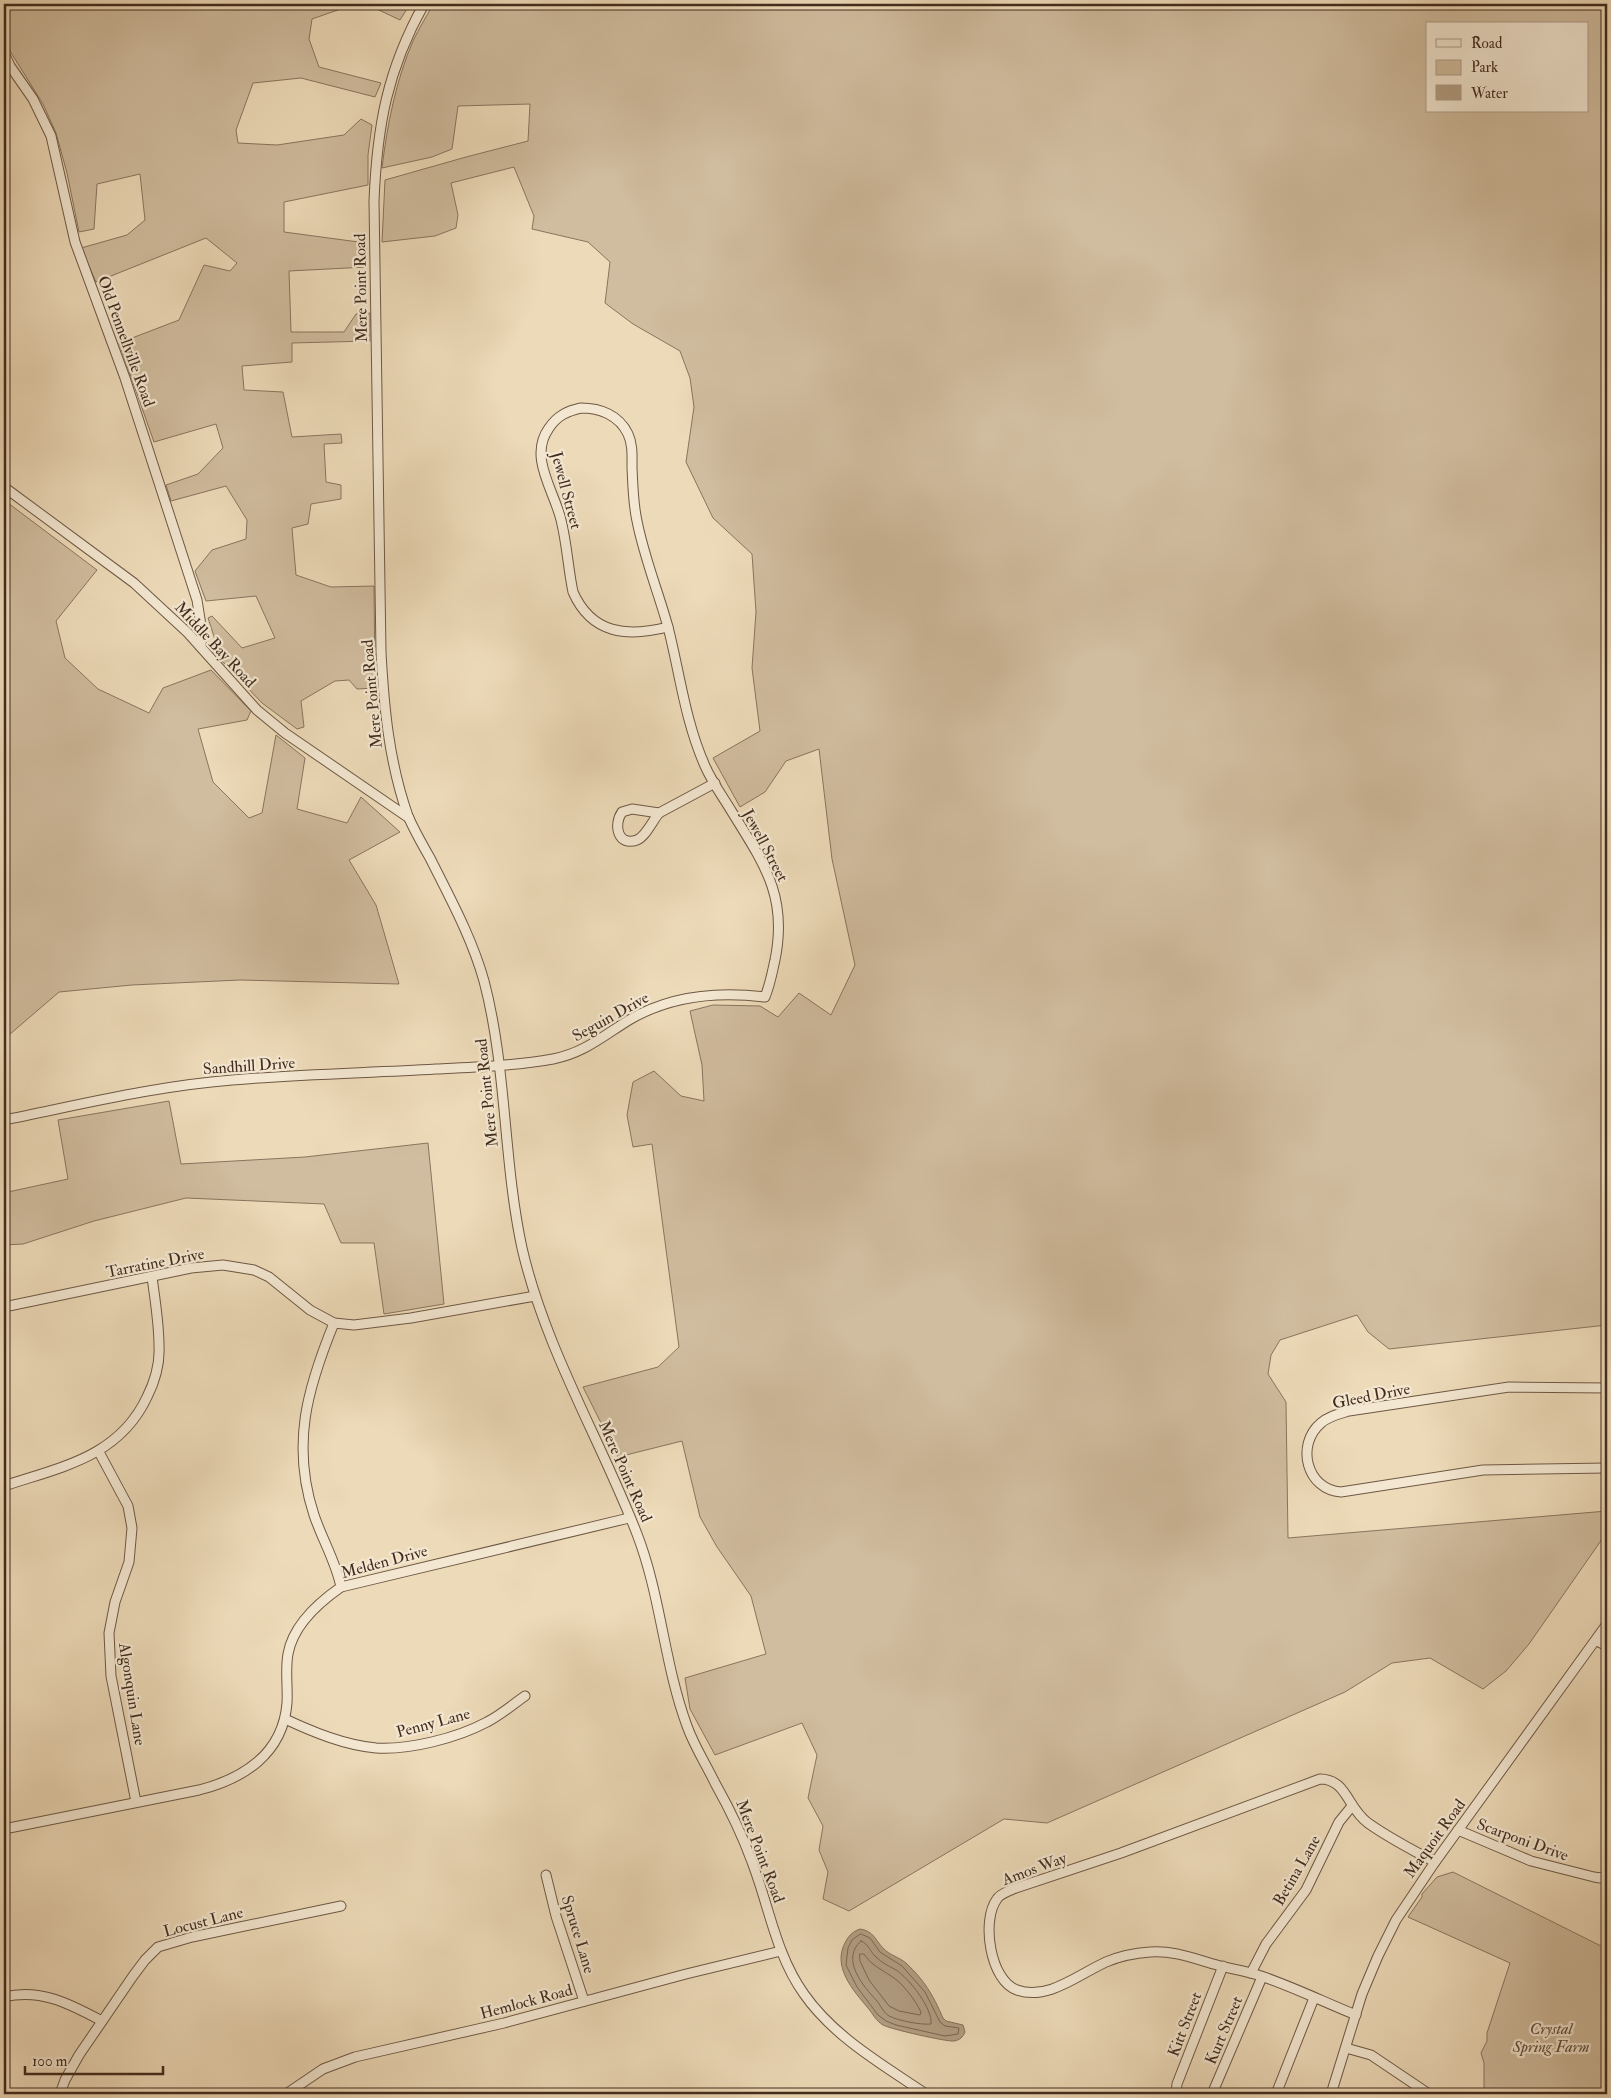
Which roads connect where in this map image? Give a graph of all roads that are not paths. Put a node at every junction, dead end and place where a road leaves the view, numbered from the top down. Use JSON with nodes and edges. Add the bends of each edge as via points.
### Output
{"nodes":[{"id":1,"x":424,"y":4,"type":"edge"},
{"id":2,"x":4,"y":53,"type":"edge"},
{"id":3,"x":4,"y":487,"type":"edge"},
{"id":4,"x":668,"y":627,"type":"junction"},
{"id":5,"x":201,"y":647,"type":"junction"},
{"id":6,"x":714,"y":783,"type":"junction"},
{"id":7,"x":659,"y":813,"type":"junction"},
{"id":8,"x":409,"y":818,"type":"junction"},
{"id":9,"x":765,"y":997,"type":"joint"},
{"id":10,"x":499,"y":1066,"type":"junction"},
{"id":11,"x":4,"y":1120,"type":"edge"},
{"id":12,"x":152,"y":1278,"type":"junction"},
{"id":13,"x":535,"y":1296,"type":"junction"},
{"id":14,"x":4,"y":1308,"type":"edge"},
{"id":15,"x":334,"y":1322,"type":"junction"},
{"id":16,"x":1607,"y":1388,"type":"edge"},
{"id":17,"x":99,"y":1452,"type":"junction"},
{"id":18,"x":1607,"y":1468,"type":"edge"},
{"id":19,"x":4,"y":1486,"type":"edge"},
{"id":20,"x":629,"y":1518,"type":"junction"},
{"id":21,"x":341,"y":1587,"type":"junction"},
{"id":22,"x":1607,"y":1624,"type":"edge"},
{"id":23,"x":1597,"y":1640,"type":"junction"},
{"id":24,"x":1607,"y":1646,"type":"edge"},
{"id":25,"x":525,"y":1696,"type":"dead end"},
{"id":26,"x":285,"y":1719,"type":"junction"},
{"id":27,"x":136,"y":1802,"type":"junction"},
{"id":28,"x":1352,"y":1806,"type":"junction"},
{"id":29,"x":4,"y":1829,"type":"edge"},
{"id":30,"x":1458,"y":1830,"type":"junction"},
{"id":31,"x":1435,"y":1862,"type":"junction"},
{"id":32,"x":546,"y":1875,"type":"dead end"},
{"id":33,"x":1604,"y":1876,"type":"edge"},
{"id":34,"x":1607,"y":1885,"type":"edge"},
{"id":35,"x":341,"y":1906,"type":"dead end"},
{"id":36,"x":781,"y":1951,"type":"junction"},
{"id":37,"x":1222,"y":1966,"type":"junction"},
{"id":38,"x":1251,"y":1974,"type":"junction"},
{"id":39,"x":1262,"y":1977,"type":"junction"},
{"id":40,"x":4,"y":1997,"type":"edge"},
{"id":41,"x":1314,"y":1998,"type":"junction"},
{"id":42,"x":584,"y":2001,"type":"junction"},
{"id":43,"x":1356,"y":2015,"type":"junction"},
{"id":44,"x":102,"y":2021,"type":"junction"},
{"id":45,"x":1346,"y":2048,"type":"junction"},
{"id":46,"x":1176,"y":2093,"type":"edge"},
{"id":47,"x":60,"y":2094,"type":"edge"},
{"id":48,"x":286,"y":2094,"type":"edge"},
{"id":49,"x":926,"y":2094,"type":"edge"},
{"id":50,"x":1212,"y":2094,"type":"edge"},
{"id":51,"x":1276,"y":2094,"type":"edge"},
{"id":52,"x":1331,"y":2094,"type":"edge"},
{"id":53,"x":1429,"y":2094,"type":"edge"}],
"edges":[{"from":1,"to":8,"type":"street","name":"Mere Point Road","via":[[402,46],[383,106],[376,149],[374,201],[380,652],[387,738]]},
{"from":2,"to":5,"type":"street","name":"Old Pennellville Road","via":[[33,99],[51,136],[75,242],[125,378],[197,600]]},
{"from":3,"to":5,"type":"street","name":"Middle Bay Road","via":[[134,583]]},
{"from":4,"to":4,"type":"street","name":"Jewell Street","via":[[638,527],[628,434],[618,420],[604,411],[581,408],[566,412],[547,430],[540,448],[540,459],[561,518],[577,602],[588,616],[610,630],[640,633]]},
{"from":4,"to":6,"type":"street","name":"Jewell Street","via":[[687,718]]},
{"from":5,"to":8,"type":"street","name":"Middle Bay Road","via":[[257,710],[284,733]]},
{"from":6,"to":7,"type":"street"},
{"from":6,"to":9,"type":"street","name":"Jewell Street","via":[[758,854],[775,892],[779,935]]},
{"from":7,"to":7,"type":"street","via":[[638,839],[626,840],[619,834],[617,820],[626,810]]},
{"from":8,"to":10,"type":"street","name":"Mere Point Road","via":[[451,898],[476,956],[488,997]]},
{"from":9,"to":10,"type":"street","name":"Seguin Drive","via":[[718,994],[686,997],[641,1013],[598,1042],[568,1056]]},
{"from":10,"to":11,"type":"street","name":"Sandhill Drive","via":[[231,1080],[182,1086]]},
{"from":10,"to":13,"type":"street","name":"Mere Point Road","via":[[517,1224]]},
{"from":12,"to":14,"type":"street","name":"Tarratine Drive"},
{"from":12,"to":15,"type":"street","name":"Tarratine Drive","via":[[207,1266],[238,1266],[269,1277],[310,1310]]},
{"from":12,"to":17,"type":"street","via":[[159,1340],[157,1370],[142,1409],[130,1426]]},
{"from":13,"to":15,"type":"street","name":"Tarratine Drive","via":[[402,1319],[354,1325]]},
{"from":13,"to":20,"type":"street","name":"Mere Point Road"},
{"from":15,"to":21,"type":"street","via":[[307,1401],[302,1453],[308,1498]]},
{"from":16,"to":18,"type":"street","name":"Gleed Drive","via":[[1509,1387],[1349,1411],[1320,1424],[1309,1438],[1307,1448],[1310,1469],[1319,1485],[1342,1492],[1491,1469]]},
{"from":17,"to":19,"type":"street"},
{"from":17,"to":27,"type":"street","name":"Algonquin Lane","via":[[128,1506],[132,1528],[129,1562],[115,1602],[109,1633],[112,1676]]},
{"from":20,"to":21,"type":"street","name":"Melden Drive"},
{"from":20,"to":36,"type":"street","name":"Mere Point Road","via":[[650,1576],[670,1667],[688,1728],[743,1838]]},
{"from":21,"to":26,"type":"street","name":"Melden Drive","via":[[312,1611],[293,1640],[288,1653]]},
{"from":22,"to":23,"type":"street","name":"Maquoit Road"},
{"from":23,"to":24,"type":"street"},
{"from":23,"to":30,"type":"street","name":"Maquoit Road"},
{"from":25,"to":26,"type":"street","name":"Penny Lane","via":[[500,1715],[470,1730],[399,1748],[359,1745]]},
{"from":26,"to":27,"type":"street","name":"Melden Drive","via":[[264,1756],[244,1773],[214,1786]]},
{"from":27,"to":29,"type":"street","name":"Melden Drive"},
{"from":28,"to":31,"type":"street","name":"Amos Way","via":[[1367,1822]]},
{"from":28,"to":37,"type":"street","name":"Amos Way","via":[[1337,1783],[1320,1779],[1121,1853],[1013,1889],[997,1898],[992,1907],[990,1940],[994,1962],[1004,1980],[1018,1991],[1036,1992],[1052,1988],[1105,1962],[1136,1954],[1168,1953]]},
{"from":28,"to":38,"type":"street","name":"Betina Lane","via":[[1340,1822],[1306,1890],[1266,1944]]},
{"from":30,"to":31,"type":"street","name":"Maquoit Road"},
{"from":30,"to":33,"type":"street","name":"Scarponi Drive","via":[[1530,1861]]},
{"from":31,"to":43,"type":"street","name":"Maquoit Road","via":[[1386,1937],[1369,1974]]},
{"from":32,"to":42,"type":"street","name":"Spruce Lane"},
{"from":33,"to":34,"type":"street"},
{"from":35,"to":44,"type":"street","name":"Locust Lane","via":[[192,1937],[158,1948],[145,1960]]},
{"from":36,"to":42,"type":"street","name":"Hemlock Road"},
{"from":36,"to":49,"type":"street","name":"Mere Point Road","via":[[803,1993],[827,2022]]},
{"from":37,"to":38,"type":"street","name":"Amos Way"},
{"from":37,"to":46,"type":"street","name":"Kitt Street"},
{"from":38,"to":39,"type":"street","name":"Amos Way"},
{"from":39,"to":41,"type":"street","name":"Amos Way"},
{"from":39,"to":50,"type":"street","name":"Kurt Street"},
{"from":40,"to":44,"type":"street","via":[[45,1996],[61,2000]]},
{"from":41,"to":43,"type":"street","name":"Amos Way"},
{"from":41,"to":51,"type":"street"},
{"from":42,"to":48,"type":"street","name":"Hemlock Road","via":[[339,2062]]},
{"from":43,"to":45,"type":"street","name":"Maquoit Road"},
{"from":44,"to":47,"type":"street","name":"Locust Lane","via":[[79,2055]]},
{"from":45,"to":52,"type":"street","name":"Maquoit Road"},
{"from":45,"to":53,"type":"street","via":[[1371,2055]]}]}
